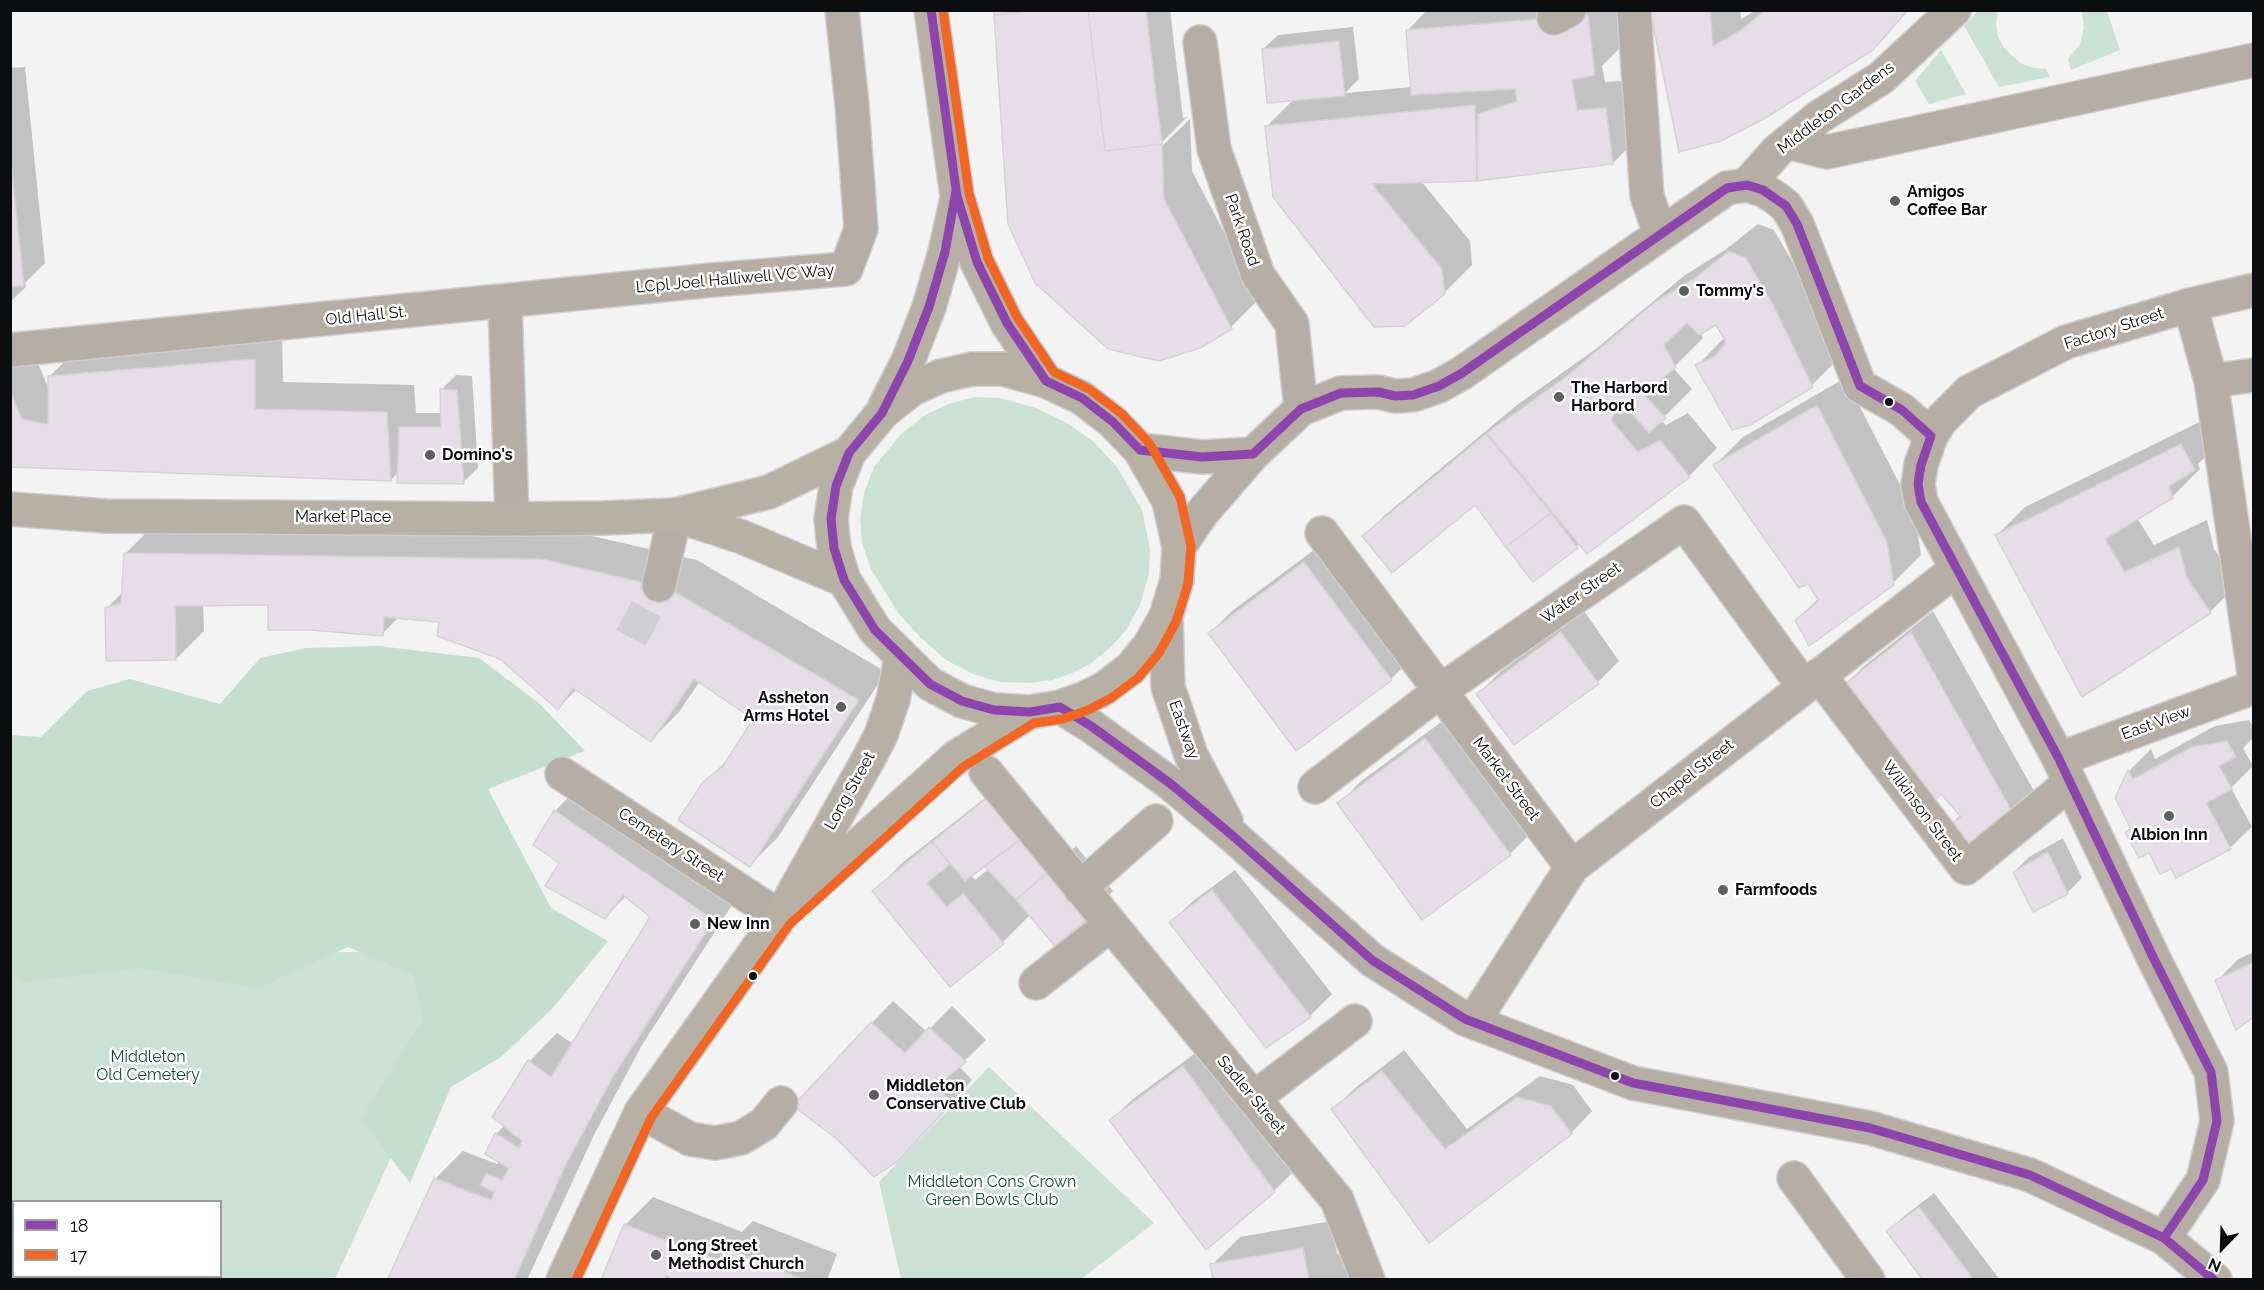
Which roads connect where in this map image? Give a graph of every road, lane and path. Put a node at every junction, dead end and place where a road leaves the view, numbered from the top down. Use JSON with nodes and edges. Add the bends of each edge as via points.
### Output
{"nodes":[{"id":1,"x":842,"y":10,"type":"edge"},
{"id":2,"x":931,"y":10,"type":"edge"},
{"id":3,"x":1634,"y":10,"type":"edge"},
{"id":4,"x":1954,"y":10,"type":"edge"},
{"id":5,"x":1200,"y":42,"type":"dead end"},
{"id":6,"x":2253,"y":60,"type":"edge"},
{"id":7,"x":1788,"y":142,"type":"junction"},
{"id":8,"x":1747,"y":185,"type":"junction"},
{"id":9,"x":957,"y":196,"type":"junction"},
{"id":10,"x":1660,"y":234,"type":"junction"},
{"id":11,"x":2253,"y":290,"type":"edge"},
{"id":12,"x":505,"y":302,"type":"junction"},
{"id":13,"x":2190,"y":305,"type":"junction"},
{"id":14,"x":10,"y":350,"type":"edge"},
{"id":15,"x":2253,"y":375,"type":"edge"},
{"id":16,"x":1046,"y":381,"type":"junction"},
{"id":17,"x":2211,"y":381,"type":"junction"},
{"id":18,"x":1301,"y":409,"type":"junction"},
{"id":19,"x":882,"y":412,"type":"junction"},
{"id":20,"x":1931,"y":436,"type":"junction"},
{"id":21,"x":1140,"y":450,"type":"junction"},
{"id":22,"x":849,"y":453,"type":"junction"},
{"id":23,"x":1253,"y":454,"type":"junction"},
{"id":24,"x":10,"y":509,"type":"edge"},
{"id":25,"x":675,"y":515,"type":"junction"},
{"id":26,"x":512,"y":519,"type":"junction"},
{"id":27,"x":1323,"y":533,"type":"dead end"},
{"id":28,"x":1179,"y":547,"type":"junction"},
{"id":29,"x":1957,"y":569,"type":"junction"},
{"id":30,"x":844,"y":580,"type":"junction"},
{"id":31,"x":659,"y":585,"type":"tunnel mouth"},
{"id":32,"x":1166,"y":616,"type":"junction"},
{"id":33,"x":902,"y":658,"type":"junction"},
{"id":34,"x":2253,"y":673,"type":"edge"},
{"id":35,"x":1812,"y":681,"type":"junction"},
{"id":36,"x":2253,"y":687,"type":"edge"},
{"id":37,"x":1440,"y":691,"type":"junction"},
{"id":38,"x":1045,"y":710,"type":"junction"},
{"id":39,"x":2064,"y":771,"type":"junction"},
{"id":40,"x":986,"y":772,"type":"dead end"},
{"id":41,"x":562,"y":774,"type":"dead end"},
{"id":42,"x":1315,"y":787,"type":"dead end"},
{"id":43,"x":1155,"y":821,"type":"dead end"},
{"id":44,"x":1233,"y":836,"type":"junction"},
{"id":45,"x":1572,"y":867,"type":"junction"},
{"id":46,"x":1080,"y":888,"type":"junction"},
{"id":47,"x":780,"y":916,"type":"junction"},
{"id":48,"x":1110,"y":925,"type":"junction"},
{"id":49,"x":1036,"y":983,"type":"dead end"},
{"id":50,"x":1355,"y":1021,"type":"dead end"},
{"id":51,"x":1473,"y":1022,"type":"junction"},
{"id":52,"x":1254,"y":1098,"type":"junction"},
{"id":53,"x":781,"y":1103,"type":"dead end"},
{"id":54,"x":641,"y":1112,"type":"junction"},
{"id":55,"x":1794,"y":1178,"type":"dead end"},
{"id":56,"x":2164,"y":1238,"type":"junction"},
{"id":57,"x":563,"y":1280,"type":"edge"},
{"id":58,"x":1368,"y":1280,"type":"edge"},
{"id":59,"x":1868,"y":1280,"type":"edge"},
{"id":60,"x":2215,"y":1280,"type":"edge"}],
"edges":[{"from":1,"to":12,"type":"street","name":"LCpl Joel Halliwell VC Way","via":[[861,229],[846,269]]},
{"from":2,"to":9,"type":"main road"},
{"from":3,"to":10,"type":"street","via":[[1647,196]]},
{"from":4,"to":7,"type":"street","name":"Middleton Gardens","via":[[1881,78],[1819,117]]},
{"from":5,"to":18,"type":"street","name":"Park Road","via":[[1214,149],[1258,275],[1292,324]]},
{"from":6,"to":7,"type":"street","via":[[1827,152]]},
{"from":7,"to":8,"type":"street","name":"Middleton Gardens"},
{"from":8,"to":10,"type":"street","via":[[1727,189]]},
{"from":8,"to":20,"type":"street","via":[[1776,198],[1797,224],[1860,386],[1902,410]]},
{"from":9,"to":16,"type":"main road","via":[[977,262],[1007,323]]},
{"from":9,"to":19,"type":"main road","via":[[929,307]]},
{"from":10,"to":18,"type":"street","via":[[1439,386],[1413,395],[1341,393]]},
{"from":11,"to":13,"type":"street","name":"Factory Street"},
{"from":12,"to":14,"type":"street","name":"Old Hall St."},
{"from":12,"to":26,"type":"street"},
{"from":13,"to":17,"type":"street"},
{"from":13,"to":20,"type":"street","name":"Factory Street","via":[[2066,342],[1969,392]]},
{"from":15,"to":17,"type":"street"},
{"from":16,"to":19,"type":"main road","via":[[1003,369],[972,369],[941,376],[912,389]]},
{"from":16,"to":21,"type":"main road","via":[[1082,398]]},
{"from":17,"to":34,"type":"street"},
{"from":18,"to":23,"type":"street"},
{"from":19,"to":22,"type":"main road"},
{"from":20,"to":29,"type":"street","name":"Factory Street","via":[[1920,465],[1921,502]]},
{"from":21,"to":23,"type":"street","via":[[1202,458]]},
{"from":21,"to":28,"type":"main road","via":[[1169,501]]},
{"from":22,"to":25,"type":"main road","name":"Market Place","via":[[769,492]]},
{"from":22,"to":30,"type":"main road","via":[[836,486],[831,519],[834,548]]},
{"from":23,"to":28,"type":"street","via":[[1202,513]]},
{"from":24,"to":26,"type":"main road","name":"Market Place","via":[[106,516]]},
{"from":25,"to":26,"type":"main road","name":"Market Place"},
{"from":25,"to":30,"type":"main road","name":"Market Place","via":[[742,537]]},
{"from":25,"to":31,"type":"street"},
{"from":27,"to":37,"type":"street","name":"Market Street"},
{"from":28,"to":32,"type":"main road","via":[[1177,579]]},
{"from":29,"to":35,"type":"street","name":"Chapel Street"},
{"from":29,"to":39,"type":"street","name":"Factory Street"},
{"from":30,"to":33,"type":"main road","via":[[875,630]]},
{"from":32,"to":38,"type":"main road","via":[[1131,668],[1083,699]]},
{"from":32,"to":44,"type":"street","name":"Eastway","via":[[1168,687],[1191,754]]},
{"from":33,"to":38,"type":"main road","via":[[930,684],[962,701],[994,710]]},
{"from":33,"to":47,"type":"main road","name":"Long Street","via":[[880,735]]},
{"from":35,"to":37,"type":"street","name":"Water Street","via":[[1684,522]]},
{"from":35,"to":39,"type":"street","name":"Wilkinson Street","via":[[1966,868]]},
{"from":35,"to":45,"type":"street","name":"Chapel Street"},
{"from":36,"to":39,"type":"street","name":"East View"},
{"from":37,"to":42,"type":"street","name":"Water Street"},
{"from":37,"to":45,"type":"street","name":"Market Street"},
{"from":38,"to":44,"type":"street","name":"Eastway","via":[[1091,726]]},
{"from":38,"to":47,"type":"main road","name":"Long Street","via":[[956,758]]},
{"from":39,"to":56,"type":"street","name":"Factory Street","via":[[2211,1072],[2217,1121],[2203,1180]]},
{"from":40,"to":46,"type":"street","name":"Sadler Street"},
{"from":41,"to":47,"type":"street","name":"Cemetery Street"},
{"from":43,"to":46,"type":"street"},
{"from":44,"to":51,"type":"street","name":"Eastway","via":[[1372,960]]},
{"from":45,"to":51,"type":"street","name":"Chapel Street"},
{"from":46,"to":48,"type":"street","name":"Sadler Street"},
{"from":47,"to":54,"type":"main road","name":"Long Street"},
{"from":48,"to":49,"type":"street"},
{"from":48,"to":52,"type":"street","name":"Sadler Street"},
{"from":50,"to":52,"type":"street"},
{"from":51,"to":56,"type":"street","name":"Eastway","via":[[1633,1083],[1870,1128],[2030,1175]]},
{"from":52,"to":58,"type":"street","name":"Sadler Street","via":[[1337,1200]]},
{"from":53,"to":54,"type":"street","via":[[764,1124],[741,1138],[715,1143],[690,1139]]},
{"from":54,"to":57,"type":"main road","name":"Long Street"},
{"from":55,"to":59,"type":"street"},
{"from":56,"to":60,"type":"street","name":"Eastway"}]}
